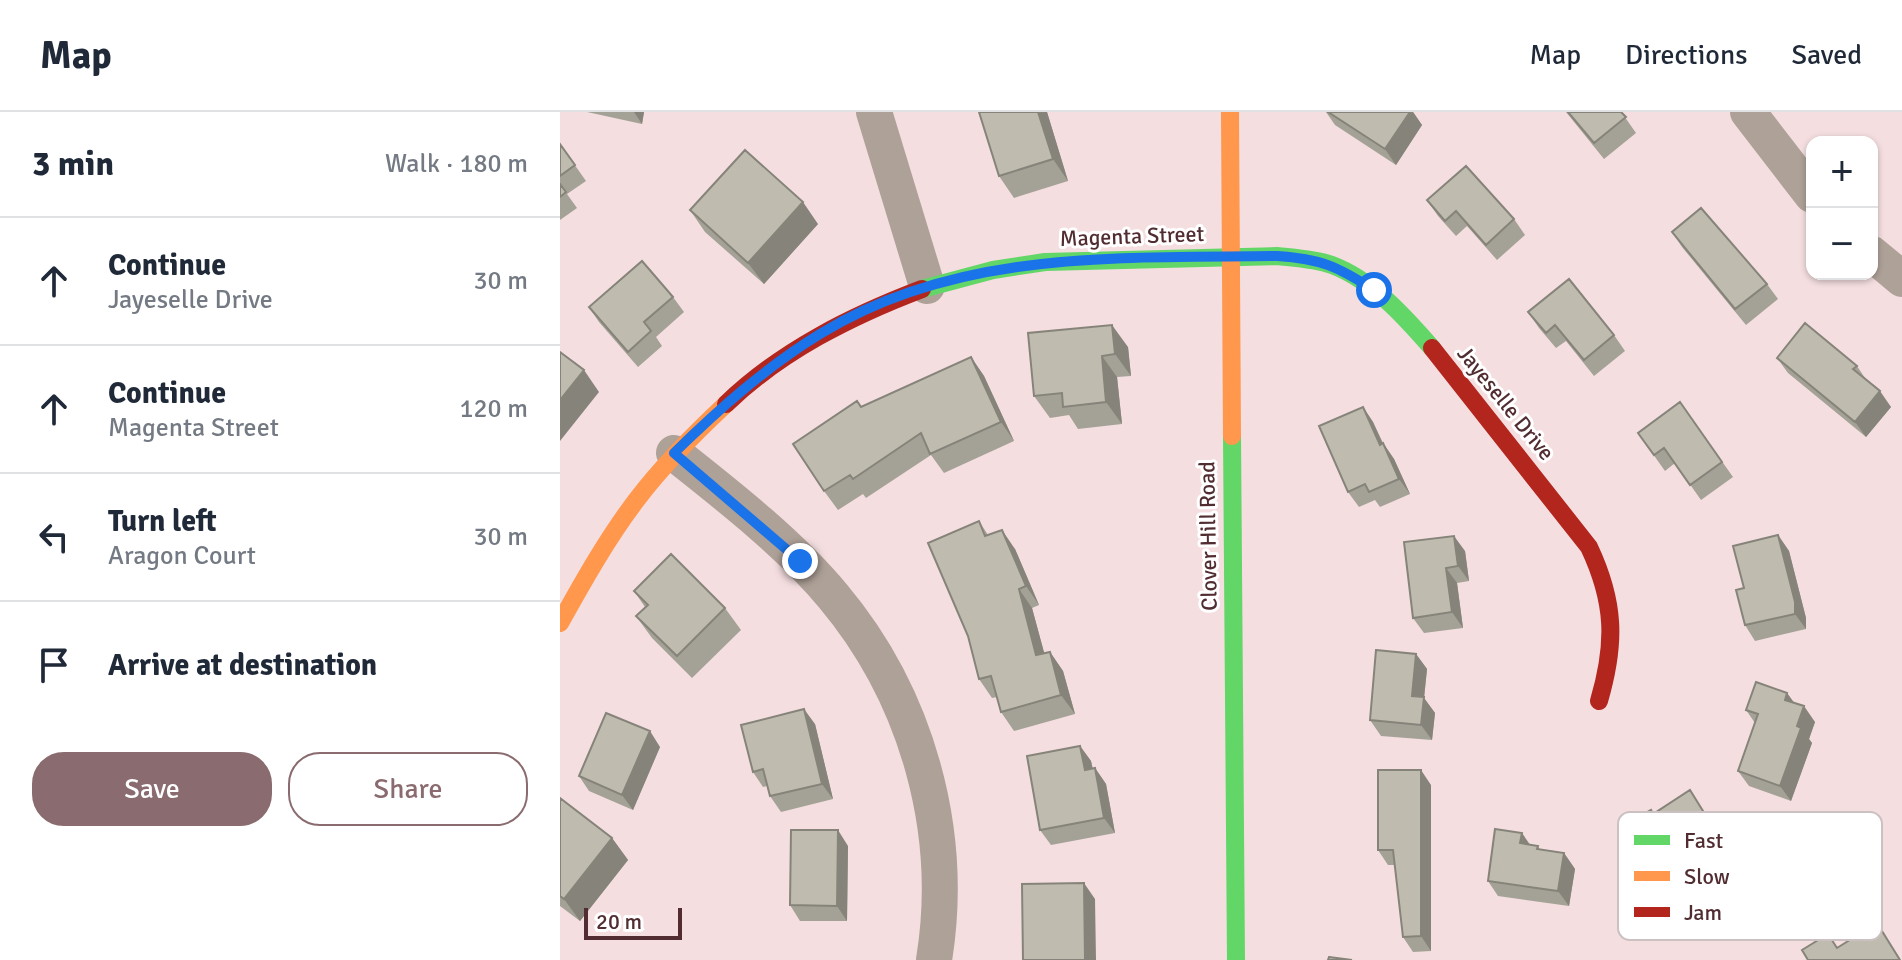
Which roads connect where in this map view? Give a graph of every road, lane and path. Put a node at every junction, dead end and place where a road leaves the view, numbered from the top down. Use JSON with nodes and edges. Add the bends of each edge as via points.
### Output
{"nodes":[{"id":1,"x":874,"y":112,"type":"edge"},
{"id":2,"x":1230,"y":112,"type":"edge"},
{"id":3,"x":1748,"y":112,"type":"edge"},
{"id":4,"x":1806,"y":187,"type":"edge"},
{"id":5,"x":1229,"y":257,"type":"junction"},
{"id":6,"x":1878,"y":259,"type":"edge"},
{"id":7,"x":1902,"y":279,"type":"edge"},
{"id":8,"x":927,"y":286,"type":"junction"},
{"id":9,"x":674,"y":453,"type":"junction"},
{"id":10,"x":560,"y":623,"type":"edge"},
{"id":11,"x":1599,"y":701,"type":"dead end"},
{"id":12,"x":934,"y":960,"type":"edge"},
{"id":13,"x":1236,"y":960,"type":"edge"}],
"edges":[{"from":1,"to":8,"type":"street"},
{"from":2,"to":5,"type":"street","name":"Clover Hill Road"},
{"from":3,"to":4,"type":"street"},
{"from":5,"to":8,"type":"street","name":"Magenta Street","via":[[1070,260],[996,269]]},
{"from":5,"to":11,"type":"street","name":"Jayeselle Drive","via":[[1309,258],[1341,268],[1374,290],[1452,373],[1589,547],[1601,570],[1613,630],[1610,667]]},
{"from":5,"to":13,"type":"street","name":"Clover Hill Road"},
{"from":6,"to":7,"type":"street"},
{"from":8,"to":9,"type":"street","name":"Magenta Street","via":[[870,308],[788,354]]},
{"from":9,"to":10,"type":"street","name":"Magenta Street","via":[[588,568]]},
{"from":9,"to":12,"type":"street","via":[[833,596],[894,690],[933,807],[941,866]]}]}
